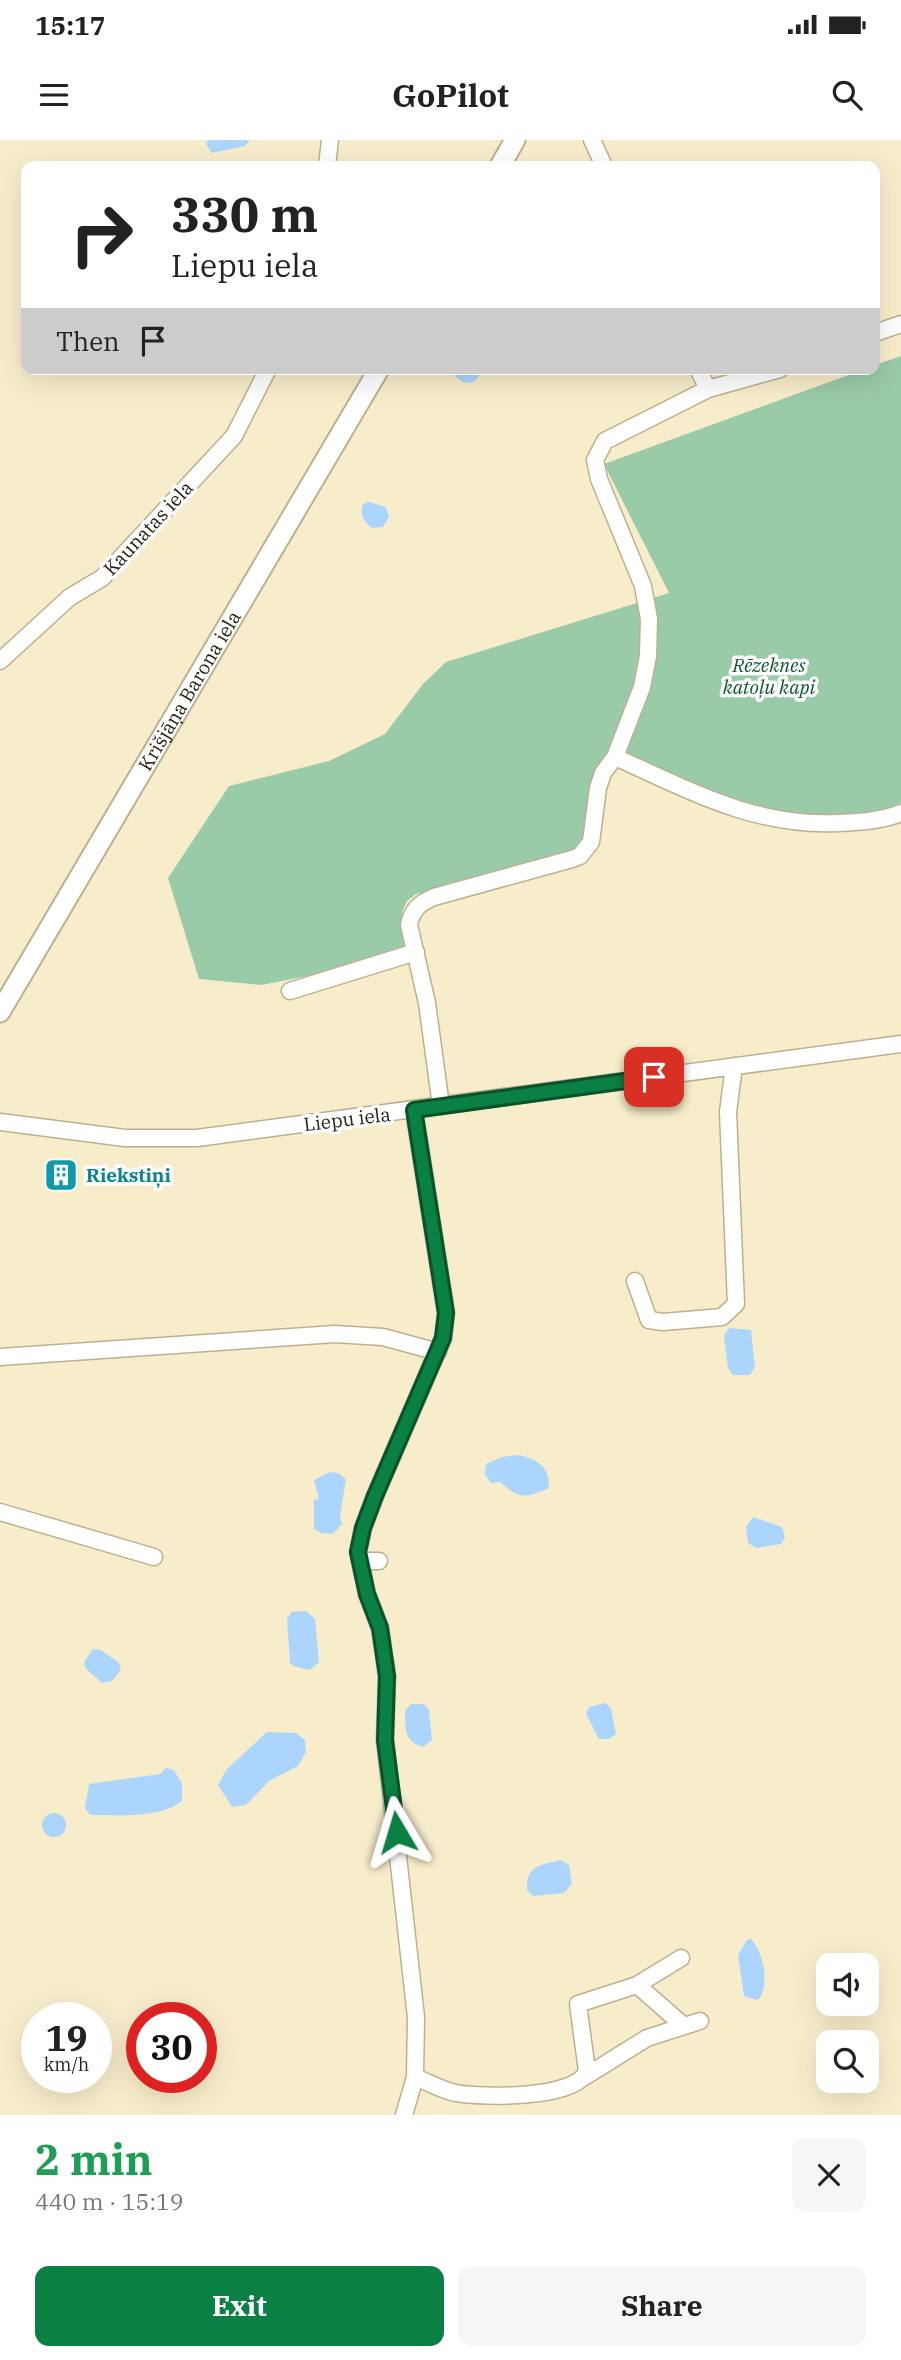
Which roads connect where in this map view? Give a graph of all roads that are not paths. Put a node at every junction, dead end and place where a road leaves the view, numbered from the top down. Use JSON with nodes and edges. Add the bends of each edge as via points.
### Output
{"nodes":[{"id":1,"x":330,"y":140,"type":"edge"},
{"id":2,"x":515,"y":140,"type":"edge"},
{"id":3,"x":592,"y":140,"type":"edge"},
{"id":4,"x":328,"y":161,"type":"edge"},
{"id":5,"x":503,"y":161,"type":"edge"},
{"id":6,"x":602,"y":161,"type":"edge"},
{"id":7,"x":901,"y":324,"type":"edge"},
{"id":8,"x":880,"y":331,"type":"edge"},
{"id":9,"x":265,"y":375,"type":"edge"},
{"id":10,"x":375,"y":375,"type":"edge"},
{"id":11,"x":701,"y":375,"type":"edge"},
{"id":12,"x":758,"y":375,"type":"edge"},
{"id":13,"x":708,"y":389,"type":"junction"},
{"id":14,"x":0,"y":661,"type":"edge"},
{"id":15,"x":615,"y":757,"type":"junction"},
{"id":16,"x":901,"y":813,"type":"edge"},
{"id":17,"x":415,"y":952,"type":"junction"},
{"id":18,"x":290,"y":991,"type":"dead end"},
{"id":19,"x":0,"y":1012,"type":"edge"},
{"id":20,"x":901,"y":1044,"type":"edge"},
{"id":21,"x":734,"y":1066,"type":"junction"},
{"id":22,"x":441,"y":1106,"type":"junction"},
{"id":23,"x":414,"y":1110,"type":"junction"},
{"id":24,"x":0,"y":1122,"type":"edge"},
{"id":25,"x":635,"y":1280,"type":"dead end"},
{"id":26,"x":438,"y":1352,"type":"junction"},
{"id":27,"x":0,"y":1357,"type":"edge"},
{"id":28,"x":1,"y":1515,"type":"edge"},
{"id":29,"x":154,"y":1557,"type":"dead end"},
{"id":30,"x":360,"y":1561,"type":"junction"},
{"id":31,"x":379,"y":1561,"type":"dead end"},
{"id":32,"x":681,"y":1958,"type":"dead end"},
{"id":33,"x":637,"y":1985,"type":"junction"},
{"id":34,"x":700,"y":2021,"type":"dead end"},
{"id":35,"x":684,"y":2026,"type":"junction"},
{"id":36,"x":586,"y":2076,"type":"junction"},
{"id":37,"x":415,"y":2077,"type":"junction"},
{"id":38,"x":404,"y":2115,"type":"edge"}],
"edges":[{"from":1,"to":4,"type":"street"},
{"from":2,"to":5,"type":"main road"},
{"from":3,"to":6,"type":"street"},
{"from":7,"to":8,"type":"street"},
{"from":9,"to":14,"type":"street","name":"Kaunatas iela","via":[[225,446],[102,578],[70,597]]},
{"from":10,"to":19,"type":"main road","name":"Krišjāņa Barona iela"},
{"from":11,"to":13,"type":"street"},
{"from":12,"to":13,"type":"street"},
{"from":13,"to":15,"type":"street","via":[[605,441],[595,460],[643,586],[649,619],[642,687]]},
{"from":15,"to":16,"type":"street","via":[[746,814],[778,821],[863,822]]},
{"from":15,"to":17,"type":"street","via":[[598,788],[592,842],[586,850],[572,859],[423,902],[411,916]]},
{"from":17,"to":18,"type":"street"},
{"from":17,"to":22,"type":"street"},
{"from":20,"to":21,"type":"street","name":"Liepu iela"},
{"from":21,"to":22,"type":"street","name":"Liepu iela"},
{"from":21,"to":25,"type":"street","via":[[728,1112],[736,1304],[722,1317],[649,1320]]},
{"from":22,"to":23,"type":"street","name":"Liepu iela"},
{"from":23,"to":24,"type":"street","name":"Liepu iela","via":[[197,1138],[125,1138]]},
{"from":23,"to":26,"type":"street","via":[[446,1313]]},
{"from":26,"to":27,"type":"street","via":[[383,1337],[335,1334]]},
{"from":26,"to":30,"type":"street","via":[[363,1528]]},
{"from":28,"to":29,"type":"street"},
{"from":30,"to":31,"type":"street"},
{"from":30,"to":37,"type":"street","via":[[380,1628],[387,1676],[385,1740],[416,2017]]},
{"from":32,"to":33,"type":"street"},
{"from":33,"to":35,"type":"street"},
{"from":33,"to":36,"type":"street","via":[[578,2004]]},
{"from":34,"to":35,"type":"street"},
{"from":35,"to":36,"type":"street","via":[[647,2038]]},
{"from":36,"to":37,"type":"street","via":[[566,2089],[492,2096],[455,2093]]},
{"from":37,"to":38,"type":"street"}]}
